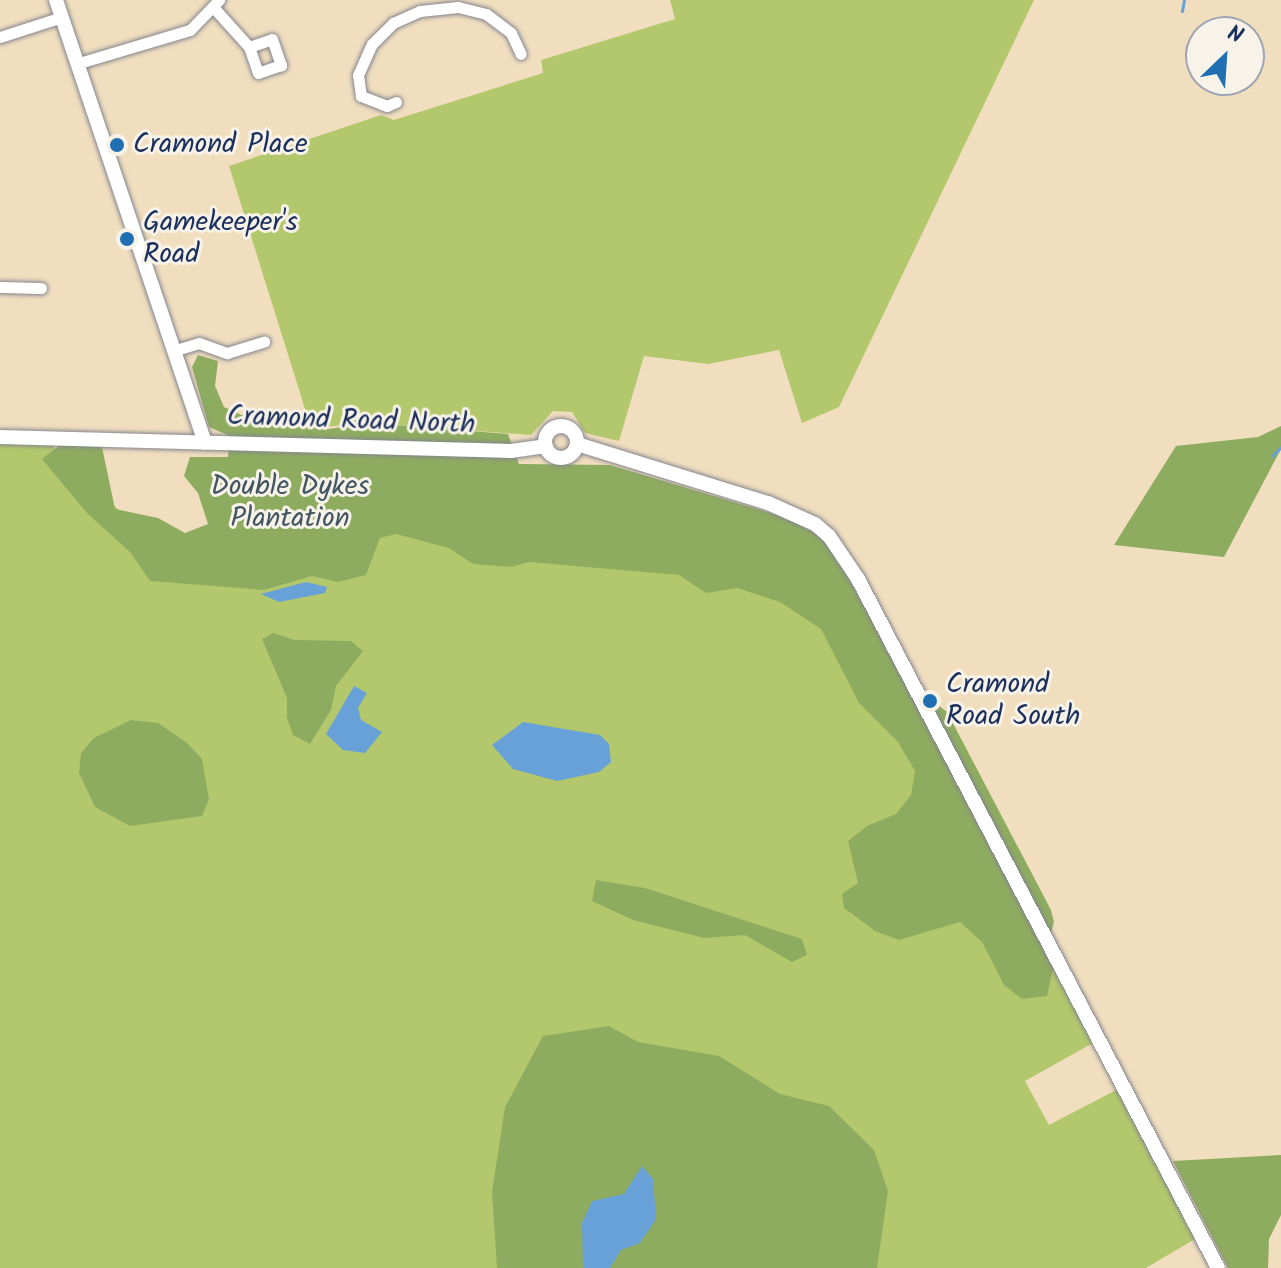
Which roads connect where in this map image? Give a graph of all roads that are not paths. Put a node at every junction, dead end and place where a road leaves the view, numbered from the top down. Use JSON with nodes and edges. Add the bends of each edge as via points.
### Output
{"nodes":[{"id":1,"x":56,"y":0,"type":"edge"},
{"id":2,"x":491,"y":0,"type":"edge"},
{"id":3,"x":216,"y":3,"type":"edge"},
{"id":4,"x":418,"y":6,"type":"edge"},
{"id":5,"x":486,"y":14,"type":"junction"},
{"id":6,"x":62,"y":17,"type":"junction"},
{"id":7,"x":0,"y":37,"type":"edge"},
{"id":8,"x":249,"y":47,"type":"dead end"},
{"id":9,"x":521,"y":54,"type":"dead end"},
{"id":10,"x":79,"y":63,"type":"junction"},
{"id":11,"x":396,"y":102,"type":"dead end"},
{"id":12,"x":0,"y":287,"type":"edge"},
{"id":13,"x":41,"y":288,"type":"dead end"},
{"id":14,"x":264,"y":342,"type":"dead end"},
{"id":15,"x":176,"y":350,"type":"junction"},
{"id":16,"x":0,"y":437,"type":"edge"},
{"id":17,"x":205,"y":443,"type":"junction"},
{"id":18,"x":577,"y":444,"type":"junction"},
{"id":19,"x":546,"y":446,"type":"junction"},
{"id":20,"x":1218,"y":1268,"type":"edge"}],
"edges":[{"from":1,"to":6,"type":"street","name":"Cramond Road North"},
{"from":2,"to":5,"type":"street"},
{"from":3,"to":8,"type":"street"},
{"from":3,"to":10,"type":"street","via":[[190,30]]},
{"from":4,"to":5,"type":"street"},
{"from":4,"to":11,"type":"street","via":[[372,44],[358,75],[361,96],[387,106]]},
{"from":5,"to":9,"type":"street","via":[[511,33]]},
{"from":6,"to":7,"type":"street"},
{"from":6,"to":10,"type":"street","name":"Cramond Road North"},
{"from":10,"to":15,"type":"street","name":"Cramond Road North"},
{"from":12,"to":13,"type":"street"},
{"from":14,"to":15,"type":"street","via":[[227,353],[199,343]]},
{"from":15,"to":17,"type":"street","name":"Cramond Road North"},
{"from":16,"to":17,"type":"street"},
{"from":17,"to":19,"type":"street","name":"Cramond Road North","via":[[511,451]]},
{"from":18,"to":19,"type":"street","via":[[560,458]]},
{"from":18,"to":19,"type":"street","via":[[571,430],[562,426],[548,432]]},
{"from":18,"to":20,"type":"street","via":[[768,503],[815,524],[858,579]]}]}
